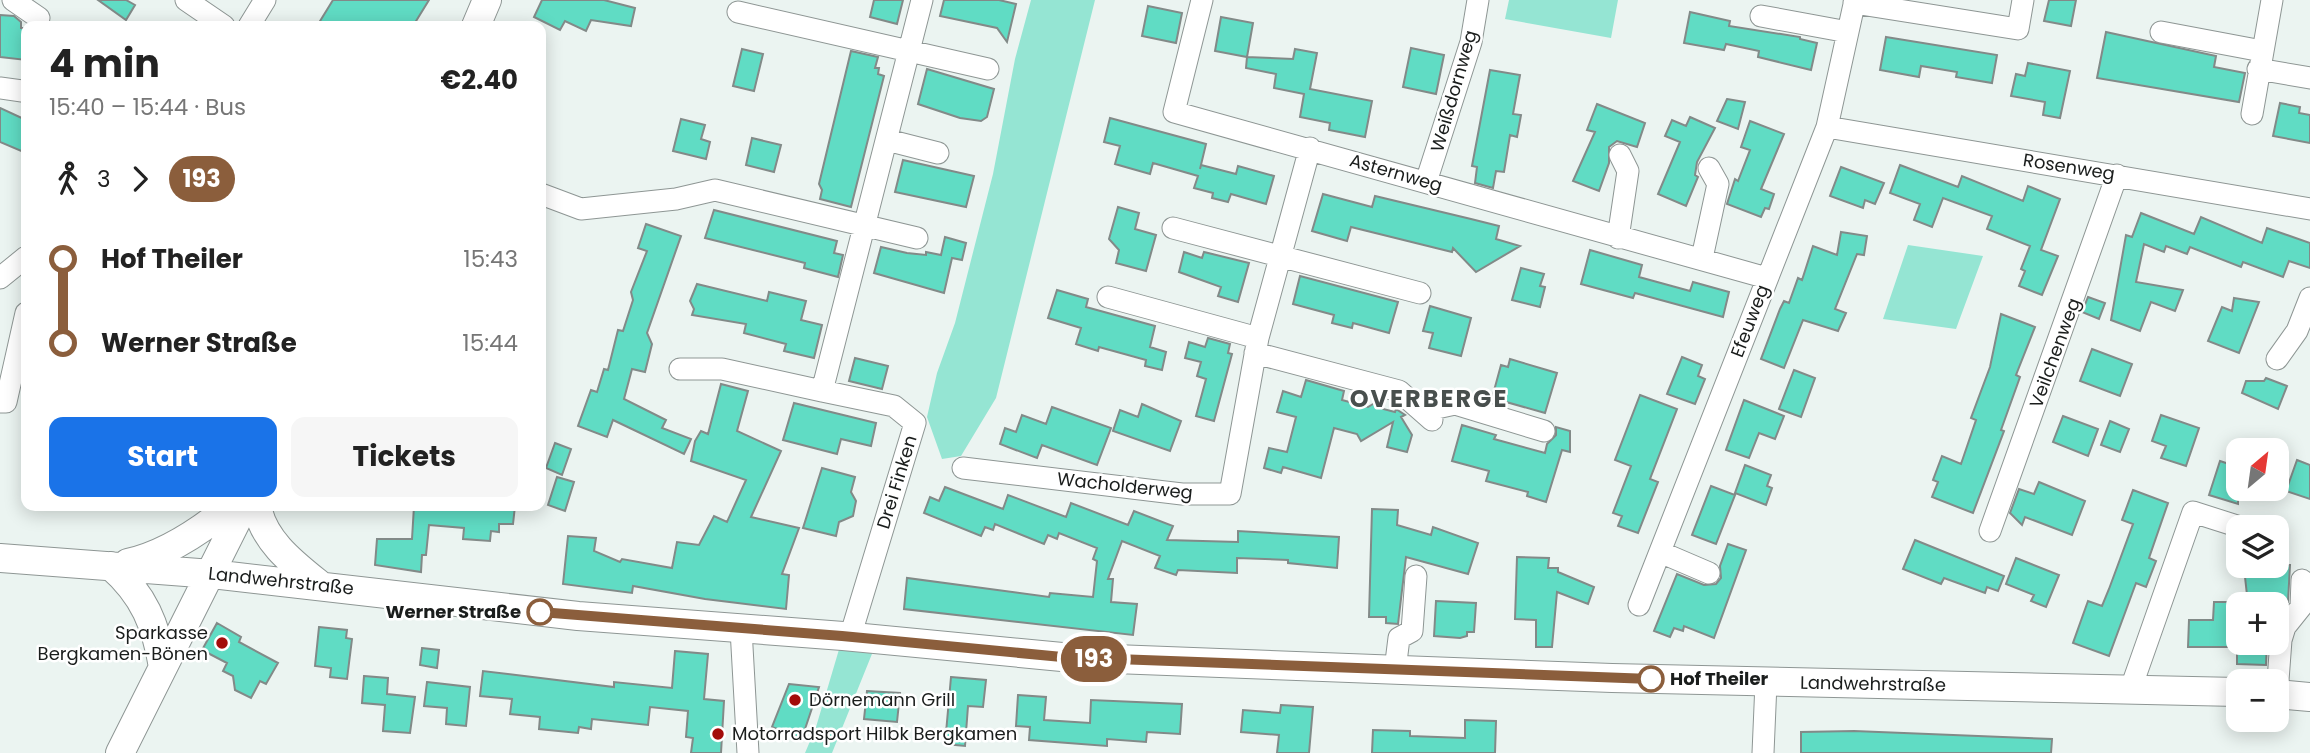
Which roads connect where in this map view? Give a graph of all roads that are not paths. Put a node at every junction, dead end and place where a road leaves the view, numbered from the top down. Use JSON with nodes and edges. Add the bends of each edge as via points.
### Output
{"nodes":[{"id":1,"x":13,"y":0,"type":"edge"},
{"id":2,"x":186,"y":0,"type":"edge"},
{"id":3,"x":265,"y":0,"type":"edge"},
{"id":4,"x":486,"y":0,"type":"edge"},
{"id":5,"x":922,"y":0,"type":"edge"},
{"id":6,"x":1202,"y":0,"type":"edge"},
{"id":7,"x":1478,"y":0,"type":"edge"},
{"id":8,"x":2023,"y":0,"type":"edge"},
{"id":9,"x":2272,"y":0,"type":"edge"},
{"id":10,"x":1854,"y":2,"type":"edge"},
{"id":11,"x":738,"y":12,"type":"dead end"},
{"id":12,"x":1760,"y":16,"type":"dead end"},
{"id":13,"x":39,"y":18,"type":"dead end"},
{"id":14,"x":217,"y":21,"type":"edge"},
{"id":15,"x":252,"y":21,"type":"edge"},
{"id":16,"x":478,"y":21,"type":"edge"},
{"id":17,"x":1848,"y":32,"type":"junction"},
{"id":18,"x":2161,"y":32,"type":"dead end"},
{"id":19,"x":909,"y":51,"type":"junction"},
{"id":20,"x":2260,"y":60,"type":"junction"},
{"id":21,"x":988,"y":69,"type":"dead end"},
{"id":22,"x":2310,"y":78,"type":"edge"},
{"id":23,"x":0,"y":88,"type":"edge"},
{"id":24,"x":21,"y":91,"type":"edge"},
{"id":25,"x":2252,"y":114,"type":"dead end"},
{"id":26,"x":1827,"y":127,"type":"junction"},
{"id":27,"x":887,"y":140,"type":"junction"},
{"id":28,"x":1310,"y":148,"type":"junction"},
{"id":29,"x":938,"y":153,"type":"dead end"},
{"id":30,"x":1620,"y":155,"type":"dead end"},
{"id":31,"x":1709,"y":168,"type":"dead end"},
{"id":32,"x":2118,"y":175,"type":"junction"},
{"id":33,"x":1426,"y":182,"type":"junction"},
{"id":34,"x":546,"y":196,"type":"edge"},
{"id":35,"x":2310,"y":209,"type":"edge"},
{"id":36,"x":864,"y":225,"type":"junction"},
{"id":37,"x":1173,"y":228,"type":"dead end"},
{"id":38,"x":917,"y":238,"type":"dead end"},
{"id":39,"x":1618,"y":238,"type":"junction"},
{"id":40,"x":1279,"y":258,"type":"junction"},
{"id":41,"x":1702,"y":258,"type":"junction"},
{"id":42,"x":21,"y":261,"type":"edge"},
{"id":43,"x":0,"y":278,"type":"edge"},
{"id":44,"x":1767,"y":278,"type":"junction"},
{"id":45,"x":1420,"y":293,"type":"dead end"},
{"id":46,"x":1108,"y":297,"type":"dead end"},
{"id":47,"x":2310,"y":298,"type":"edge"},
{"id":48,"x":21,"y":335,"type":"edge"},
{"id":49,"x":1256,"y":346,"type":"junction"},
{"id":50,"x":2277,"y":359,"type":"dead end"},
{"id":51,"x":680,"y":369,"type":"dead end"},
{"id":52,"x":822,"y":391,"type":"junction"},
{"id":53,"x":0,"y":402,"type":"edge"},
{"id":54,"x":1544,"y":431,"type":"dead end"},
{"id":55,"x":963,"y":468,"type":"dead end"},
{"id":56,"x":222,"y":511,"type":"edge"},
{"id":57,"x":242,"y":511,"type":"edge"},
{"id":58,"x":258,"y":511,"type":"edge"},
{"id":59,"x":2226,"y":523,"type":"edge"},
{"id":60,"x":1990,"y":531,"type":"dead end"},
{"id":61,"x":1660,"y":552,"type":"junction"},
{"id":62,"x":0,"y":558,"type":"edge"},
{"id":63,"x":111,"y":566,"type":"junction"},
{"id":64,"x":212,"y":573,"type":"junction"},
{"id":65,"x":1709,"y":573,"type":"dead end"},
{"id":66,"x":1416,"y":576,"type":"dead end"},
{"id":67,"x":2302,"y":580,"type":"dead end"},
{"id":68,"x":320,"y":585,"type":"junction"},
{"id":69,"x":1639,"y":605,"type":"dead end"},
{"id":70,"x":741,"y":629,"type":"junction"},
{"id":71,"x":850,"y":636,"type":"junction"},
{"id":72,"x":163,"y":667,"type":"junction"},
{"id":73,"x":2279,"y":669,"type":"edge"},
{"id":74,"x":1395,"y":670,"type":"junction"},
{"id":75,"x":1766,"y":683,"type":"junction"},
{"id":76,"x":2131,"y":688,"type":"junction"},
{"id":77,"x":2226,"y":692,"type":"edge"},
{"id":78,"x":2289,"y":695,"type":"edge"},
{"id":79,"x":2310,"y":697,"type":"edge"},
{"id":80,"x":120,"y":753,"type":"edge"},
{"id":81,"x":748,"y":753,"type":"edge"},
{"id":82,"x":1763,"y":753,"type":"edge"}],
"edges":[{"from":1,"to":13,"type":"street"},
{"from":2,"to":14,"type":"street"},
{"from":3,"to":15,"type":"street"},
{"from":4,"to":16,"type":"main road"},
{"from":5,"to":19,"type":"street"},
{"from":6,"to":28,"type":"street","name":"Asternweg","via":[[1174,112]]},
{"from":7,"to":33,"type":"street","name":"Weißdornweg","via":[[1471,42]]},
{"from":8,"to":10,"type":"street","name":"Efeuweg","via":[[2018,29]]},
{"from":9,"to":20,"type":"street"},
{"from":10,"to":17,"type":"street","name":"Efeuweg"},
{"from":11,"to":19,"type":"street"},
{"from":12,"to":17,"type":"street"},
{"from":17,"to":26,"type":"street","name":"Efeuweg"},
{"from":18,"to":20,"type":"street"},
{"from":19,"to":21,"type":"street"},
{"from":19,"to":27,"type":"street"},
{"from":20,"to":22,"type":"street"},
{"from":20,"to":25,"type":"street"},
{"from":23,"to":24,"type":"street"},
{"from":26,"to":32,"type":"street","name":"Rosenweg"},
{"from":26,"to":44,"type":"street","name":"Efeuweg"},
{"from":27,"to":29,"type":"street"},
{"from":27,"to":36,"type":"street"},
{"from":28,"to":33,"type":"street","name":"Asternweg"},
{"from":28,"to":40,"type":"street","name":"Wacholderweg"},
{"from":30,"to":39,"type":"street","via":[[1628,171]]},
{"from":31,"to":41,"type":"street","via":[[1718,184]]},
{"from":32,"to":35,"type":"street","name":"Rosenweg"},
{"from":32,"to":60,"type":"street","name":"Veilchenweg"},
{"from":33,"to":39,"type":"street","name":"Asternweg"},
{"from":34,"to":36,"type":"street","via":[[581,209],[715,190]]},
{"from":36,"to":38,"type":"street"},
{"from":36,"to":52,"type":"street"},
{"from":37,"to":40,"type":"street"},
{"from":39,"to":41,"type":"street","name":"Asternweg"},
{"from":40,"to":45,"type":"street"},
{"from":40,"to":49,"type":"street","name":"Wacholderweg"},
{"from":41,"to":44,"type":"street","name":"Asternweg"},
{"from":42,"to":43,"type":"street"},
{"from":44,"to":61,"type":"street","name":"Efeuweg"},
{"from":46,"to":49,"type":"street"},
{"from":47,"to":50,"type":"street","via":[[2297,331]]},
{"from":48,"to":53,"type":"street","via":[[6,402]]},
{"from":49,"to":54,"type":"street","via":[[1399,391],[1428,416],[1455,404]]},
{"from":49,"to":55,"type":"street","name":"Wacholderweg","via":[[1230,494],[1182,494]]},
{"from":51,"to":52,"type":"street","name":"Drei Finken","via":[[722,369]]},
{"from":52,"to":71,"type":"street","name":"Drei Finken","via":[[894,406],[915,423]]},
{"from":56,"to":63,"type":"main road","via":[[146,559]]},
{"from":57,"to":64,"type":"main road"},
{"from":58,"to":68,"type":"main road","via":[[271,539]]},
{"from":59,"to":76,"type":"street","via":[[2193,512]]},
{"from":61,"to":65,"type":"street"},
{"from":61,"to":69,"type":"street","name":"Efeuweg"},
{"from":62,"to":63,"type":"main road","name":"Landwehrstraße"},
{"from":63,"to":64,"type":"main road","name":"Landwehrstraße"},
{"from":63,"to":72,"type":"main road","via":[[149,610]]},
{"from":64,"to":68,"type":"main road","name":"Landwehrstraße"},
{"from":64,"to":72,"type":"main road"},
{"from":66,"to":74,"type":"street","via":[[1412,631],[1399,638]]},
{"from":67,"to":73,"type":"street","via":[[2301,607],[2285,626]]},
{"from":68,"to":70,"type":"main road","name":"Landwehrstraße","via":[[552,614]]},
{"from":70,"to":71,"type":"main road","name":"Landwehrstraße"},
{"from":70,"to":81,"type":"street"},
{"from":71,"to":74,"type":"main road","name":"Landwehrstraße","via":[[1062,657]]},
{"from":72,"to":80,"type":"main road"},
{"from":74,"to":75,"type":"main road","name":"Landwehrstraße"},
{"from":75,"to":76,"type":"main road","name":"Landwehrstraße"},
{"from":75,"to":82,"type":"street"},
{"from":76,"to":77,"type":"main road","name":"Landwehrstraße"},
{"from":78,"to":79,"type":"main road"}]}
